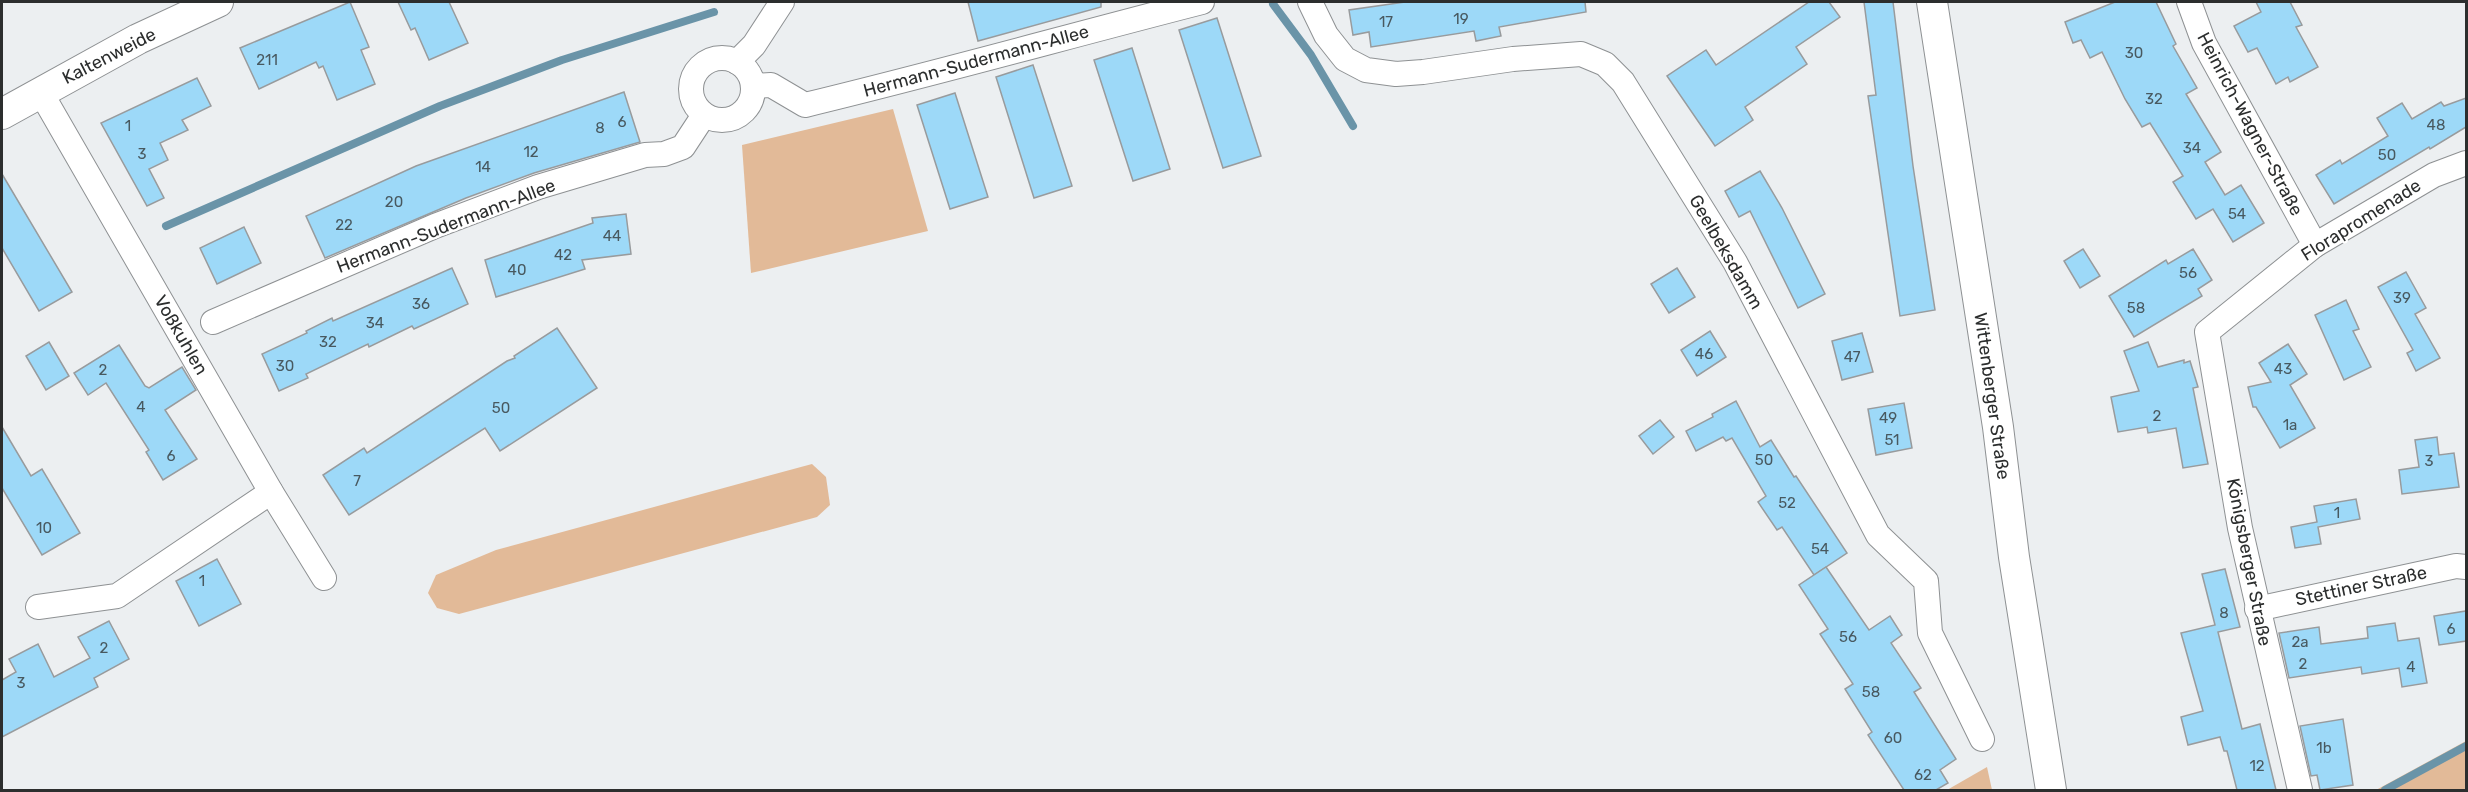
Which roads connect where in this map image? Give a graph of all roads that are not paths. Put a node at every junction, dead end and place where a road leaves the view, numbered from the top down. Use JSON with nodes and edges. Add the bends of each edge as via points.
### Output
{"nodes":[{"id":1,"x":218,"y":2,"type":"edge"},
{"id":2,"x":782,"y":2,"type":"edge"},
{"id":3,"x":1202,"y":2,"type":"edge"},
{"id":4,"x":1310,"y":2,"type":"edge"},
{"id":5,"x":1932,"y":2,"type":"edge"},
{"id":6,"x":2189,"y":2,"type":"edge"},
{"id":7,"x":737,"y":62,"type":"junction"},
{"id":8,"x":753,"y":86,"type":"junction"},
{"id":9,"x":40,"y":91,"type":"junction"},
{"id":10,"x":2,"y":114,"type":"edge"},
{"id":11,"x":704,"y":115,"type":"junction"},
{"id":12,"x":2466,"y":163,"type":"edge"},
{"id":13,"x":2314,"y":244,"type":"junction"},
{"id":14,"x":213,"y":322,"type":"dead end"},
{"id":15,"x":2207,"y":332,"type":"joint"},
{"id":16,"x":271,"y":492,"type":"junction"},
{"id":17,"x":2466,"y":567,"type":"edge"},
{"id":18,"x":324,"y":578,"type":"dead end"},
{"id":19,"x":38,"y":607,"type":"dead end"},
{"id":20,"x":2257,"y":609,"type":"junction"},
{"id":21,"x":1982,"y":739,"type":"dead end"},
{"id":22,"x":2051,"y":790,"type":"edge"},
{"id":23,"x":2300,"y":790,"type":"edge"}],
"edges":[{"from":1,"to":9,"type":"main road","name":"Kaltenweide"},
{"from":2,"to":7,"type":"street","via":[[754,45]]},
{"from":3,"to":8,"type":"street","name":"Hermann-Sudermann-Allee","via":[[805,105],[771,85]]},
{"from":4,"to":21,"type":"street","name":"Geelbeksdamm","via":[[1326,35],[1345,59],[1366,70],[1423,72],[1581,54],[1605,64],[1623,82],[1735,262],[1878,535],[1926,580],[1930,633]]},
{"from":5,"to":22,"type":"main road","name":"Wittenberger Straße"},
{"from":6,"to":13,"type":"street","name":"Heinrich-Wagner-Straße","via":[[2204,43]]},
{"from":7,"to":8,"type":"street","via":[[748,72]]},
{"from":7,"to":11,"type":"street","via":[[710,61],[695,73],[691,91]]},
{"from":8,"to":11,"type":"street","via":[[748,105],[733,118],[723,121]]},
{"from":9,"to":10,"type":"main road","name":"Kaltenweide"},
{"from":9,"to":16,"type":"street","name":"Voßkuhlen"},
{"from":11,"to":14,"type":"street","name":"Hermann-Sudermann-Allee","via":[[683,147],[538,187],[435,226]]},
{"from":12,"to":13,"type":"street","name":"Florapromenade","via":[[2434,175]]},
{"from":13,"to":15,"type":"street","name":"Florapromenade"},
{"from":15,"to":20,"type":"street","name":"Königsberger Straße"},
{"from":16,"to":18,"type":"street","name":"Voßkuhlen"},
{"from":16,"to":19,"type":"street","via":[[117,596]]},
{"from":17,"to":20,"type":"street","name":"Stettiner Straße"},
{"from":20,"to":23,"type":"street","name":"Königsberger Straße"}]}
